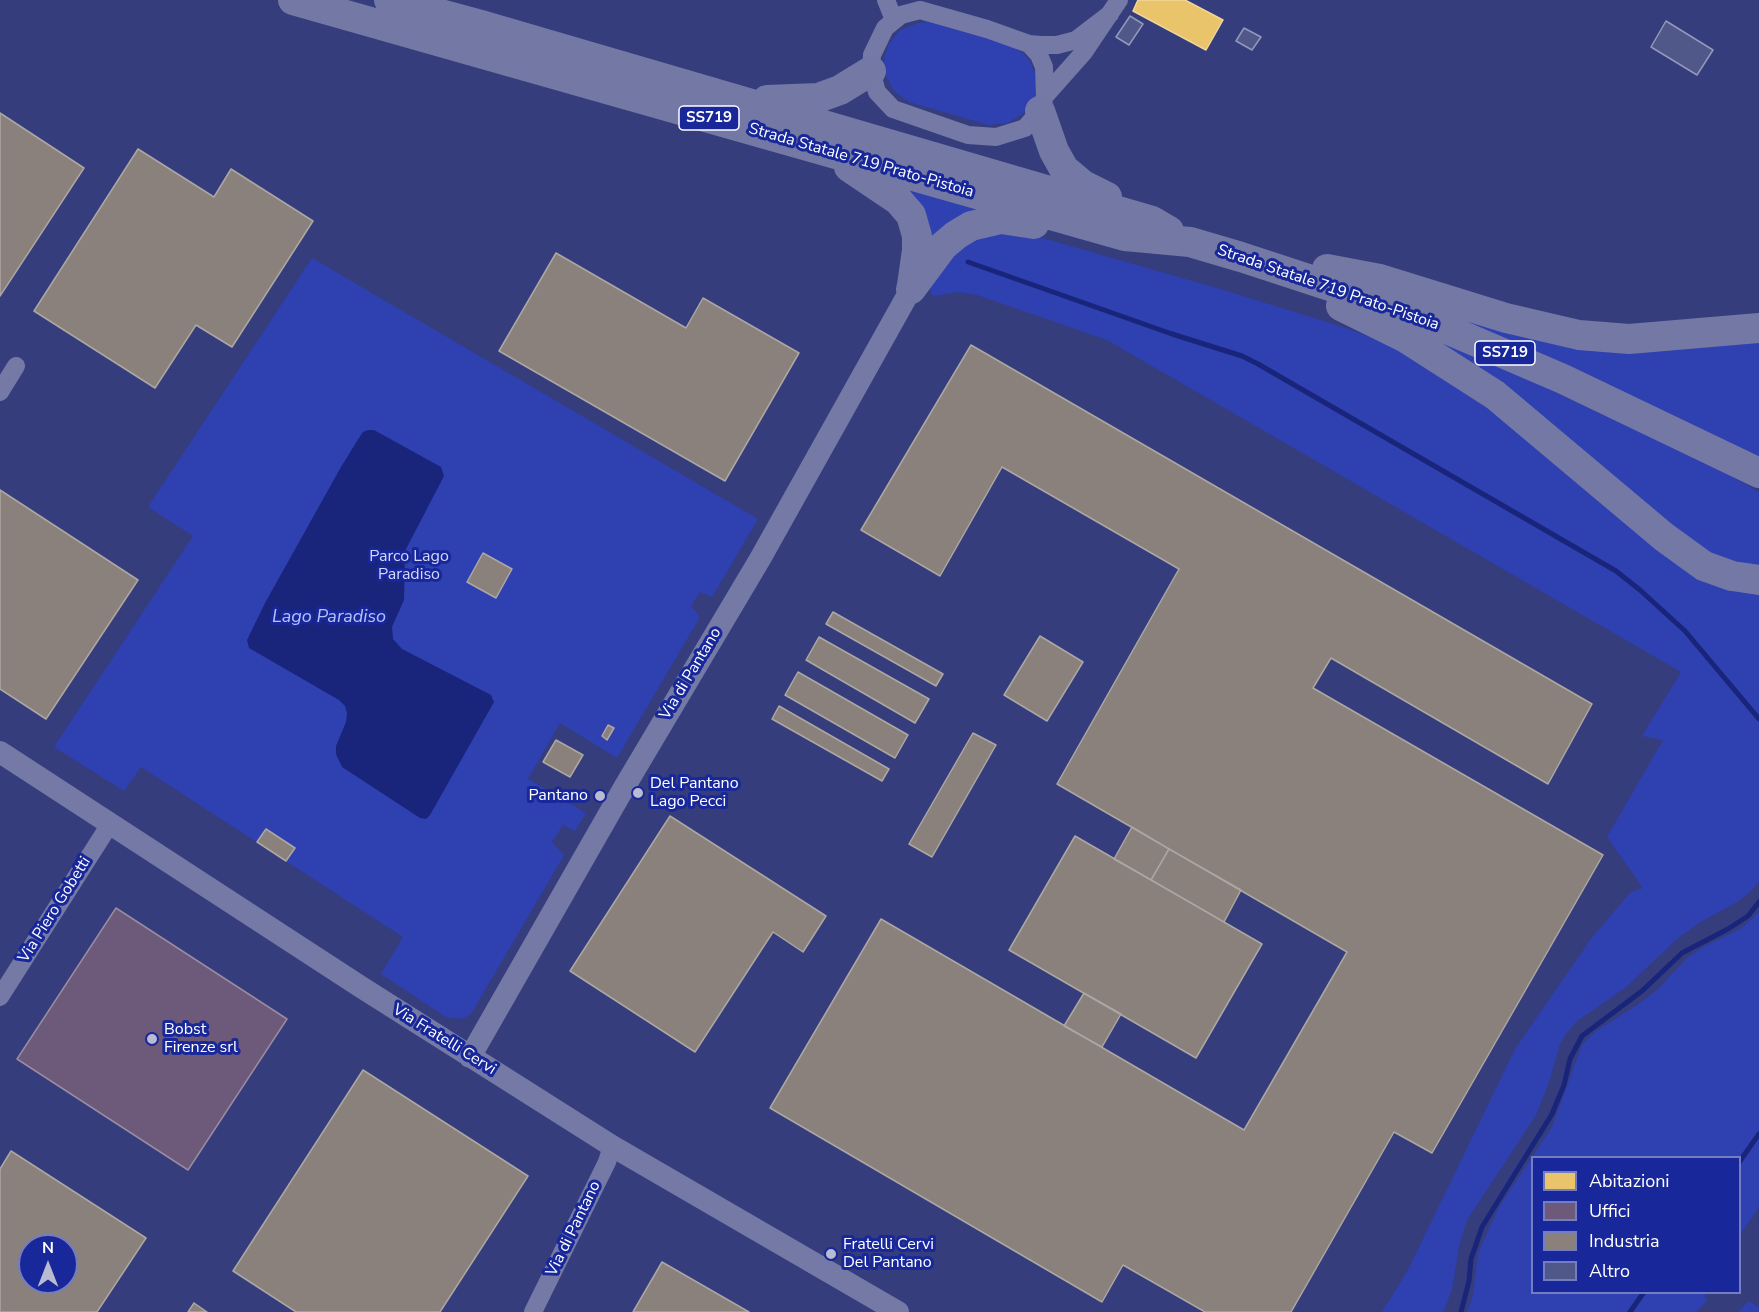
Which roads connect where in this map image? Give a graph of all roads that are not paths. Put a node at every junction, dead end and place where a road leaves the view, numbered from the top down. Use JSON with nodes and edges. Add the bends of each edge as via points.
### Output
{"nodes":[{"id":1,"x":293,"y":0,"type":"edge"},
{"id":2,"x":389,"y":0,"type":"edge"},
{"id":3,"x":886,"y":0,"type":"edge"},
{"id":4,"x":1115,"y":7,"type":"edge"},
{"id":5,"x":894,"y":20,"type":"junction"},
{"id":6,"x":1029,"y":44,"type":"junction"},
{"id":7,"x":871,"y":71,"type":"junction"},
{"id":8,"x":733,"y":99,"type":"junction"},
{"id":9,"x":1042,"y":103,"type":"junction"},
{"id":10,"x":824,"y":151,"type":"junction"},
{"id":11,"x":1152,"y":221,"type":"junction"},
{"id":12,"x":1125,"y":236,"type":"junction"},
{"id":13,"x":1190,"y":242,"type":"junction"},
{"id":14,"x":1241,"y":257,"type":"junction"},
{"id":15,"x":911,"y":290,"type":"junction"},
{"id":16,"x":1759,"y":328,"type":"edge"},
{"id":17,"x":16,"y":366,"type":"dead end"},
{"id":18,"x":0,"y":392,"type":"edge"},
{"id":19,"x":1759,"y":473,"type":"edge"},
{"id":20,"x":1759,"y":580,"type":"edge"},
{"id":21,"x":0,"y":752,"type":"edge"},
{"id":22,"x":110,"y":824,"type":"junction"},
{"id":23,"x":0,"y":997,"type":"edge"},
{"id":24,"x":470,"y":1057,"type":"junction"},
{"id":25,"x":612,"y":1146,"type":"junction"},
{"id":26,"x":533,"y":1312,"type":"edge"},
{"id":27,"x":898,"y":1312,"type":"edge"}],
"edges":[{"from":1,"to":10,"type":"highway","name":"Strada Statale 719 Prato-Pistoia","number":"SS719"},
{"from":2,"to":8,"type":"highway","name":"Strada Statale 719 Prato-Pistoia","number":"SS719"},
{"from":3,"to":5,"type":"street"},
{"from":4,"to":6,"type":"street","via":[[1076,40],[1057,45]]},
{"from":4,"to":9,"type":"street"},
{"from":5,"to":6,"type":"street","via":[[920,10]]},
{"from":5,"to":7,"type":"street","via":[[879,39]]},
{"from":6,"to":9,"type":"street","via":[[1044,67]]},
{"from":7,"to":8,"type":"highway","via":[[818,98]]},
{"from":7,"to":9,"type":"street","via":[[877,92],[893,109],[968,135],[996,137],[1025,128]]},
{"from":8,"to":11,"type":"highway","name":"Strada Statale 719 Prato-Pistoia","number":"SS719"},
{"from":9,"to":11,"type":"highway","via":[[1053,151],[1064,169],[1083,185]]},
{"from":10,"to":12,"type":"highway","name":"Strada Statale 719 Prato-Pistoia","number":"SS719"},
{"from":10,"to":15,"type":"highway","via":[[898,200],[911,215],[917,236]]},
{"from":11,"to":13,"type":"highway","name":"Strada Statale 719 Prato-Pistoia","number":"SS719"},
{"from":12,"to":13,"type":"highway","name":"Strada Statale 719 Prato-Pistoia","number":"SS719"},
{"from":12,"to":15,"type":"highway","via":[[1001,219],[983,222],[943,246]]},
{"from":13,"to":14,"type":"highway","name":"Strada Statale 719 Prato-Pistoia","number":"SS719"},
{"from":14,"to":16,"type":"highway","via":[[1371,277],[1506,318],[1579,335],[1629,339]]},
{"from":14,"to":19,"type":"highway","name":"Strada Statale 719 Prato-Pistoia","number":"SS719","via":[[1400,309],[1563,379]]},
{"from":14,"to":20,"type":"highway","via":[[1406,338],[1495,395],[1695,560],[1717,572]]},
{"from":15,"to":24,"type":"street","name":"Via di Pantano","via":[[760,559]]},
{"from":17,"to":18,"type":"street"},
{"from":21,"to":22,"type":"street","name":"Via Fratelli Cervi"},
{"from":22,"to":23,"type":"street","name":"Via Piero Gobetti"},
{"from":22,"to":24,"type":"street","name":"Via Fratelli Cervi"},
{"from":24,"to":25,"type":"street","name":"Via Fratelli Cervi"},
{"from":25,"to":26,"type":"street","name":"Via di Pantano","via":[[608,1162]]},
{"from":25,"to":27,"type":"street","name":"Via Fratelli Cervi"}]}
